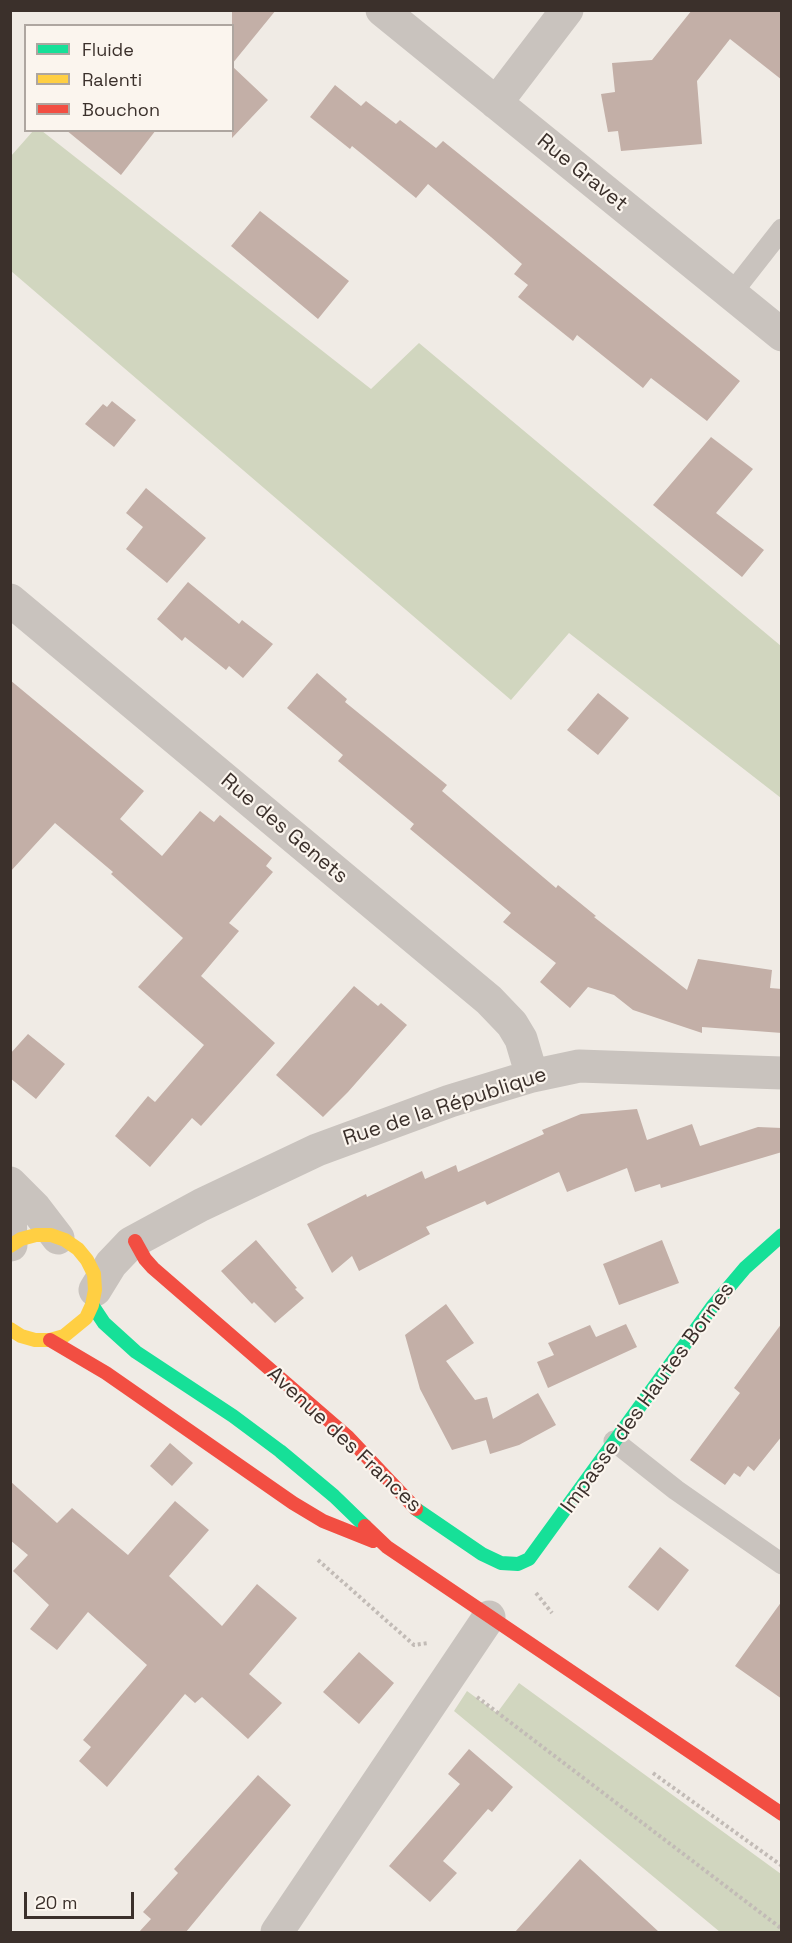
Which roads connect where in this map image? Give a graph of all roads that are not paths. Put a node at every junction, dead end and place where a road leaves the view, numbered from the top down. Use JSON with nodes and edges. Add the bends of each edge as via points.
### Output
{"nodes":[{"id":1,"x":382,"y":10,"type":"edge"},
{"id":2,"x":567,"y":10,"type":"edge"},
{"id":3,"x":496,"y":103,"type":"junction"},
{"id":4,"x":782,"y":229,"type":"edge"},
{"id":5,"x":731,"y":294,"type":"junction"},
{"id":6,"x":782,"y":335,"type":"edge"},
{"id":7,"x":10,"y":600,"type":"edge"},
{"id":8,"x":782,"y":1072,"type":"edge"},
{"id":9,"x":532,"y":1076,"type":"junction"},
{"id":10,"x":10,"y":1183,"type":"edge"},
{"id":11,"x":10,"y":1202,"type":"edge"},
{"id":12,"x":782,"y":1235,"type":"edge"},
{"id":13,"x":65,"y":1241,"type":"junction"},
{"id":14,"x":133,"y":1242,"type":"junction"},
{"id":15,"x":11,"y":1245,"type":"edge"},
{"id":16,"x":94,"y":1297,"type":"junction"},
{"id":17,"x":26,"y":1338,"type":"edge"},
{"id":18,"x":614,"y":1441,"type":"junction"},
{"id":19,"x":387,"y":1547,"type":"junction"},
{"id":20,"x":518,"y":1564,"type":"joint"},
{"id":21,"x":782,"y":1564,"type":"edge"},
{"id":22,"x":489,"y":1617,"type":"junction"},
{"id":23,"x":782,"y":1814,"type":"edge"},
{"id":24,"x":277,"y":1932,"type":"edge"}],
"edges":[{"from":1,"to":3,"type":"street","name":"Rue Gravet"},
{"from":2,"to":3,"type":"street"},
{"from":3,"to":5,"type":"street","name":"Rue Gravet"},
{"from":4,"to":5,"type":"lane"},
{"from":5,"to":6,"type":"street","name":"Rue Gravet"},
{"from":7,"to":9,"type":"street","name":"Rue des Genets","via":[[489,1000],[512,1023]]},
{"from":8,"to":9,"type":"street","name":"Rue de la République","via":[[579,1066]]},
{"from":9,"to":14,"type":"street","name":"Rue de la République","via":[[450,1101],[317,1150]]},
{"from":10,"to":13,"type":"street"},
{"from":11,"to":15,"type":"street"},
{"from":12,"to":18,"type":"main road","name":"Impasse des Hautes Bornes","via":[[745,1268],[712,1307]]},
{"from":13,"to":14,"type":"street","name":"Rue de la République","via":[[99,1248]]},
{"from":13,"to":15,"type":"main road","via":[[51,1235],[36,1235]]},
{"from":13,"to":16,"type":"main road","via":[[87,1260],[94,1274]]},
{"from":14,"to":16,"type":"street","name":"Rue de la République","via":[[111,1264]]},
{"from":14,"to":20,"type":"main road","name":"Avenue des Frances","via":[[153,1268],[348,1437],[411,1506],[482,1554],[501,1563]]},
{"from":16,"to":17,"type":"main road","via":[[86,1318],[64,1336]]},
{"from":16,"to":19,"type":"main road","via":[[104,1323],[136,1352],[280,1450]]},
{"from":17,"to":19,"type":"main road","via":[[106,1373],[293,1503],[323,1521]]},
{"from":18,"to":20,"type":"main road","name":"Impasse des Hautes Bornes","via":[[537,1550]]},
{"from":18,"to":21,"type":"lane"},
{"from":19,"to":22,"type":"main road"},
{"from":22,"to":23,"type":"main road"},
{"from":22,"to":24,"type":"street"}]}
